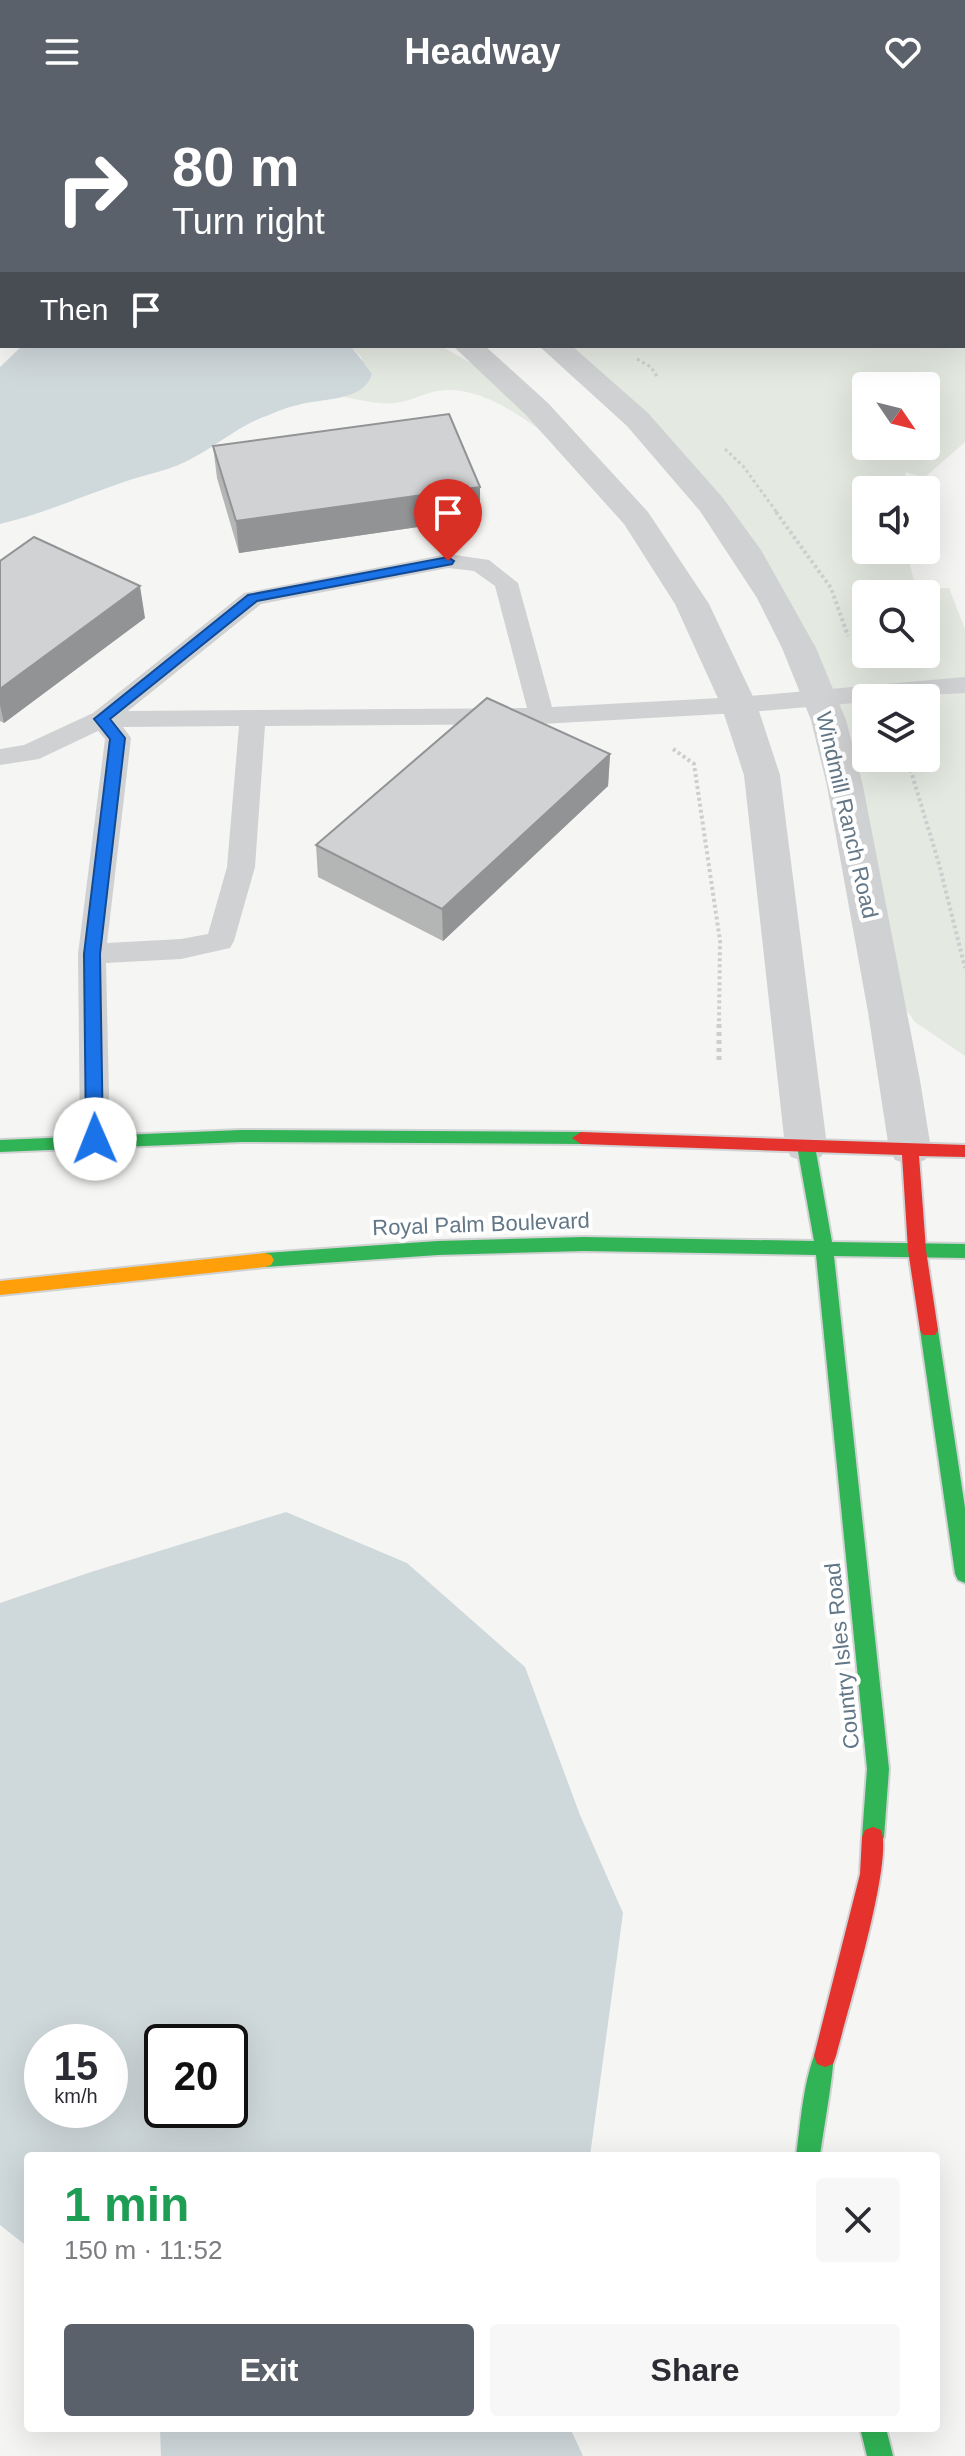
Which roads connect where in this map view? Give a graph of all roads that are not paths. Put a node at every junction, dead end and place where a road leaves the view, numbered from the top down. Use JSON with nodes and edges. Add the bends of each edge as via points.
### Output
{"nodes":[{"id":1,"x":447,"y":348,"type":"edge"},
{"id":2,"x":473,"y":348,"type":"edge"},
{"id":3,"x":555,"y":348,"type":"edge"},
{"id":4,"x":564,"y":385,"type":"edge"},
{"id":5,"x":965,"y":685,"type":"edge"},
{"id":6,"x":821,"y":699,"type":"junction"},
{"id":7,"x":739,"y":705,"type":"junction"},
{"id":8,"x":253,"y":716,"type":"junction"},
{"id":9,"x":542,"y":716,"type":"junction"},
{"id":10,"x":102,"y":719,"type":"junction"},
{"id":11,"x":0,"y":757,"type":"edge"},
{"id":12,"x":92,"y":954,"type":"junction"},
{"id":13,"x":95,"y":1139,"type":"junction"},
{"id":14,"x":0,"y":1146,"type":"edge"},
{"id":15,"x":806,"y":1146,"type":"junction"},
{"id":16,"x":910,"y":1149,"type":"junction"},
{"id":17,"x":965,"y":1151,"type":"edge"},
{"id":18,"x":824,"y":1247,"type":"junction"},
{"id":19,"x":917,"y":1250,"type":"junction"},
{"id":20,"x":965,"y":1251,"type":"edge"},
{"id":21,"x":0,"y":1288,"type":"edge"},
{"id":22,"x":965,"y":1574,"type":"edge"},
{"id":23,"x":808,"y":2152,"type":"edge"},
{"id":24,"x":874,"y":2432,"type":"edge"},
{"id":25,"x":880,"y":2456,"type":"edge"}],
"edges":[{"from":1,"to":4,"type":"street","name":"Windmill Ranch Road"},
{"from":2,"to":4,"type":"street","name":"Windmill Ranch Road"},
{"from":3,"to":4,"type":"street","name":"Windmill Ranch Road"},
{"from":4,"to":6,"type":"street","name":"Windmill Ranch Road","via":[[675,459],[736,538]]},
{"from":4,"to":7,"type":"street","name":"Windmill Ranch Road","via":[[637,519],[692,604]]},
{"from":5,"to":6,"type":"lane"},
{"from":6,"to":7,"type":"lane"},
{"from":6,"to":16,"type":"street","name":"Windmill Ranch Road","via":[[842,771]]},
{"from":7,"to":9,"type":"lane"},
{"from":7,"to":15,"type":"street","name":"Windmill Ranch Road","via":[[762,775]]},
{"from":8,"to":9,"type":"lane"},
{"from":8,"to":10,"type":"lane"},
{"from":8,"to":12,"type":"lane","via":[[241,867],[220,941],[181,949]]},
{"from":9,"to":10,"type":"lane","via":[[506,583],[481,565],[448,561],[253,598]]},
{"from":10,"to":11,"type":"lane","via":[[30,753]]},
{"from":10,"to":12,"type":"lane","via":[[118,738]]},
{"from":12,"to":13,"type":"lane"},
{"from":13,"to":14,"type":"main road"},
{"from":13,"to":15,"type":"main road","via":[[511,1136]]},
{"from":15,"to":16,"type":"main road"},
{"from":15,"to":18,"type":"main road","name":"Country Isles Road"},
{"from":16,"to":17,"type":"main road"},
{"from":16,"to":19,"type":"main road"},
{"from":18,"to":19,"type":"main road","name":"Royal Palm Boulevard"},
{"from":18,"to":21,"type":"main road","name":"Royal Palm Boulevard","via":[[472,1247],[318,1255]]},
{"from":18,"to":23,"type":"main road","name":"Country Isles Road","via":[[878,1769],[871,1874],[815,2098]]},
{"from":19,"to":20,"type":"main road","name":"Royal Palm Boulevard"},
{"from":19,"to":22,"type":"main road"},
{"from":24,"to":25,"type":"main road"}]}
